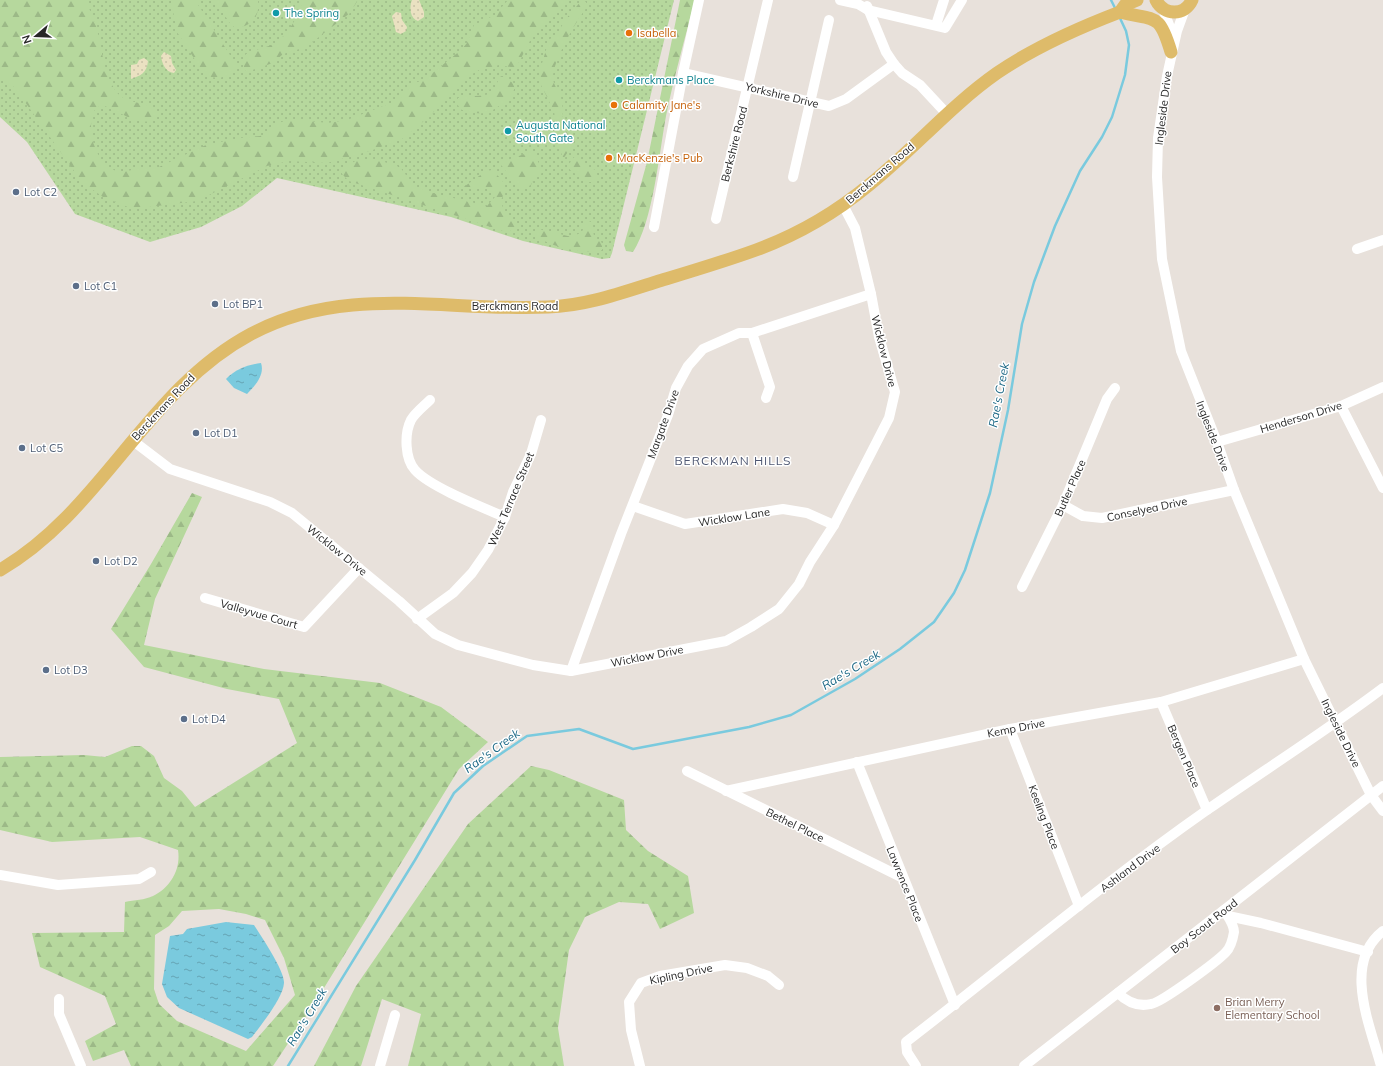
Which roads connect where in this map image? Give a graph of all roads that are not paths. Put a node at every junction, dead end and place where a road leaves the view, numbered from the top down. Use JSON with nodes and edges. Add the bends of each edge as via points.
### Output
{"nodes":[{"id":1,"x":699,"y":0,"type":"edge"},
{"id":2,"x":768,"y":0,"type":"edge"},
{"id":3,"x":840,"y":0,"type":"edge"},
{"id":4,"x":865,"y":0,"type":"edge"},
{"id":5,"x":944,"y":0,"type":"edge"},
{"id":6,"x":962,"y":0,"type":"edge"},
{"id":7,"x":1137,"y":0,"type":"edge"},
{"id":8,"x":1191,"y":3,"type":"edge"},
{"id":9,"x":1161,"y":6,"type":"edge"},
{"id":10,"x":868,"y":10,"type":"junction"},
{"id":11,"x":1124,"y":13,"type":"junction"},
{"id":12,"x":829,"y":20,"type":"dead end"},
{"id":13,"x":936,"y":25,"type":"junction"},
{"id":14,"x":1171,"y":52,"type":"junction"},
{"id":15,"x":894,"y":64,"type":"junction"},
{"id":16,"x":683,"y":72,"type":"junction"},
{"id":17,"x":748,"y":87,"type":"junction"},
{"id":18,"x":810,"y":103,"type":"junction"},
{"id":19,"x":947,"y":114,"type":"junction"},
{"id":20,"x":793,"y":177,"type":"dead end"},
{"id":21,"x":843,"y":205,"type":"junction"},
{"id":22,"x":716,"y":219,"type":"dead end"},
{"id":23,"x":654,"y":227,"type":"dead end"},
{"id":24,"x":1383,"y":240,"type":"edge"},
{"id":25,"x":1357,"y":249,"type":"dead end"},
{"id":26,"x":871,"y":294,"type":"junction"},
{"id":27,"x":752,"y":333,"type":"junction"},
{"id":28,"x":1383,"y":387,"type":"edge"},
{"id":29,"x":1115,"y":388,"type":"dead end"},
{"id":30,"x":766,"y":398,"type":"dead end"},
{"id":31,"x":430,"y":400,"type":"dead end"},
{"id":32,"x":1341,"y":406,"type":"junction"},
{"id":33,"x":541,"y":420,"type":"dead end"},
{"id":34,"x":132,"y":440,"type":"junction"},
{"id":35,"x":1217,"y":442,"type":"junction"},
{"id":36,"x":1383,"y":488,"type":"edge"},
{"id":37,"x":1234,"y":490,"type":"junction"},
{"id":38,"x":1063,"y":505,"type":"junction"},
{"id":39,"x":633,"y":506,"type":"junction"},
{"id":40,"x":505,"y":516,"type":"junction"},
{"id":41,"x":834,"y":525,"type":"junction"},
{"id":42,"x":359,"y":568,"type":"junction"},
{"id":43,"x":0,"y":570,"type":"edge"},
{"id":44,"x":1022,"y":586,"type":"dead end"},
{"id":45,"x":205,"y":598,"type":"dead end"},
{"id":46,"x":417,"y":619,"type":"junction"},
{"id":47,"x":1304,"y":659,"type":"junction"},
{"id":48,"x":571,"y":671,"type":"junction"},
{"id":49,"x":1383,"y":688,"type":"edge"},
{"id":50,"x":1161,"y":702,"type":"junction"},
{"id":51,"x":1336,"y":724,"type":"junction"},
{"id":52,"x":1010,"y":729,"type":"junction"},
{"id":53,"x":857,"y":762,"type":"junction"},
{"id":54,"x":687,"y":771,"type":"dead end"},
{"id":55,"x":1383,"y":786,"type":"edge"},
{"id":56,"x":726,"y":791,"type":"junction"},
{"id":57,"x":1371,"y":795,"type":"junction"},
{"id":58,"x":1206,"y":810,"type":"junction"},
{"id":59,"x":1383,"y":812,"type":"edge"},
{"id":60,"x":151,"y":872,"type":"dead end"},
{"id":61,"x":0,"y":875,"type":"edge"},
{"id":62,"x":903,"y":878,"type":"junction"},
{"id":63,"x":1079,"y":906,"type":"junction"},
{"id":64,"x":1226,"y":913,"type":"junction"},
{"id":65,"x":1383,"y":931,"type":"edge"},
{"id":66,"x":1368,"y":952,"type":"junction"},
{"id":67,"x":780,"y":985,"type":"dead end"},
{"id":68,"x":1118,"y":993,"type":"junction"},
{"id":69,"x":59,"y":999,"type":"dead end"},
{"id":70,"x":955,"y":1005,"type":"junction"},
{"id":71,"x":395,"y":1015,"type":"dead end"},
{"id":72,"x":1029,"y":1065,"type":"edge"},
{"id":73,"x":82,"y":1066,"type":"edge"},
{"id":74,"x":380,"y":1066,"type":"edge"},
{"id":75,"x":640,"y":1066,"type":"edge"},
{"id":76,"x":916,"y":1066,"type":"edge"},
{"id":77,"x":1381,"y":1066,"type":"edge"}],
"edges":[{"from":1,"to":16,"type":"street"},
{"from":2,"to":17,"type":"street","name":"Berkshire Road"},
{"from":3,"to":10,"type":"street","via":[[858,4]]},
{"from":4,"to":10,"type":"street"},
{"from":5,"to":13,"type":"street"},
{"from":6,"to":13,"type":"street","via":[[945,28]]},
{"from":7,"to":11,"type":"main road","name":"Berckmans Road","via":[[1125,5]]},
{"from":8,"to":9,"type":"main road","name":"Berckmans Road","via":[[1176,12]]},
{"from":8,"to":14,"type":"street","name":"Ingleside Drive"},
{"from":9,"to":11,"type":"main road","name":"Berckmans Road"},
{"from":9,"to":14,"type":"street","name":"Ingleside Drive","via":[[1171,30]]},
{"from":10,"to":13,"type":"street"},
{"from":10,"to":15,"type":"street","via":[[886,52]]},
{"from":11,"to":14,"type":"main road","via":[[1148,16],[1159,24],[1166,35]]},
{"from":11,"to":19,"type":"main road","name":"Berckmans Road","via":[[1085,25],[1028,54],[998,73]]},
{"from":12,"to":18,"type":"street"},
{"from":14,"to":35,"type":"street","name":"Ingleside Drive","via":[[1158,138],[1157,177],[1162,259],[1181,352]]},
{"from":15,"to":18,"type":"street","name":"Yorkshire Drive","via":[[846,99],[829,106]]},
{"from":15,"to":19,"type":"street","via":[[920,85]]},
{"from":16,"to":17,"type":"street","name":"Yorkshire Drive"},
{"from":16,"to":23,"type":"street"},
{"from":17,"to":18,"type":"street","name":"Yorkshire Drive"},
{"from":17,"to":22,"type":"street","name":"Berkshire Road"},
{"from":18,"to":20,"type":"street"},
{"from":19,"to":21,"type":"main road","name":"Berckmans Road","via":[[872,183]]},
{"from":21,"to":26,"type":"street","name":"Wicklow Drive","via":[[855,228]]},
{"from":21,"to":34,"type":"main road","name":"Berckmans Road","via":[[798,232],[758,249],[634,289],[580,303],[516,308],[397,302],[358,304],[304,313],[251,333],[214,357],[172,394]]},
{"from":24,"to":25,"type":"street"},
{"from":26,"to":27,"type":"street","name":"Margate Drive"},
{"from":26,"to":41,"type":"street","name":"Wicklow Drive","via":[[879,337],[894,392],[889,418]]},
{"from":27,"to":30,"type":"street","via":[[770,387]]},
{"from":27,"to":39,"type":"street","name":"Margate Drive","via":[[739,333],[703,349],[688,366],[676,388]]},
{"from":28,"to":32,"type":"street","name":"Henderson Drive"},
{"from":29,"to":38,"type":"street","name":"Butler Place","via":[[1107,399]]},
{"from":31,"to":40,"type":"street","via":[[411,420],[407,437],[407,453],[415,470],[473,504]]},
{"from":32,"to":35,"type":"street","name":"Henderson Drive"},
{"from":32,"to":36,"type":"street"},
{"from":33,"to":40,"type":"street","name":"West Terrace Street"},
{"from":34,"to":42,"type":"street","name":"Wicklow Drive","via":[[170,470],[270,502],[292,513]]},
{"from":34,"to":43,"type":"main road","name":"Berckmans Road","via":[[63,522],[28,552]]},
{"from":35,"to":37,"type":"street","name":"Ingleside Drive"},
{"from":37,"to":38,"type":"street","name":"Conselyea Drive","via":[[1102,518],[1084,516]]},
{"from":37,"to":47,"type":"street","name":"Ingleside Drive"},
{"from":38,"to":44,"type":"street","name":"Butler Place"},
{"from":39,"to":41,"type":"street","name":"Wicklow Lane","via":[[685,524],[783,509],[806,513]]},
{"from":39,"to":48,"type":"street","name":"Margate Drive"},
{"from":40,"to":46,"type":"street","name":"West Terrace Street","via":[[488,550],[472,573],[453,593]]},
{"from":41,"to":48,"type":"street","name":"Wicklow Drive","via":[[795,589],[778,609],[726,641]]},
{"from":42,"to":45,"type":"street","name":"Valleyvue Court","via":[[304,627]]},
{"from":42,"to":46,"type":"street","name":"Wicklow Drive"},
{"from":46,"to":48,"type":"street","name":"Wicklow Drive","via":[[435,634],[458,645],[533,665]]},
{"from":47,"to":50,"type":"street","name":"Kemp Drive"},
{"from":47,"to":51,"type":"street","name":"Ingleside Drive"},
{"from":49,"to":51,"type":"street","name":"Ashland Drive"},
{"from":50,"to":52,"type":"street","name":"Kemp Drive"},
{"from":50,"to":58,"type":"street","name":"Bergen Place"},
{"from":51,"to":57,"type":"street","name":"Ingleside Drive"},
{"from":51,"to":58,"type":"street","name":"Ashland Drive"},
{"from":52,"to":53,"type":"street","name":"Kemp Drive"},
{"from":52,"to":63,"type":"street","name":"Keeling Place"},
{"from":53,"to":56,"type":"street","name":"Kemp Drive"},
{"from":53,"to":62,"type":"street","name":"Lawrence Place"},
{"from":54,"to":56,"type":"street","name":"Bethel Place"},
{"from":55,"to":57,"type":"street","name":"Boy Scout Road"},
{"from":56,"to":62,"type":"street","name":"Bethel Place"},
{"from":57,"to":59,"type":"street","name":"Ingleside Drive"},
{"from":57,"to":64,"type":"street","name":"Boy Scout Road"},
{"from":58,"to":63,"type":"street","name":"Ashland Drive"},
{"from":60,"to":61,"type":"street","via":[[139,880],[58,885]]},
{"from":62,"to":70,"type":"street","name":"Lawrence Place"},
{"from":63,"to":70,"type":"street","name":"Ashland Drive"},
{"from":64,"to":66,"type":"street"},
{"from":64,"to":68,"type":"street","name":"Boy Scout Road"},
{"from":64,"to":68,"type":"street","via":[[1234,932],[1227,952],[1167,997],[1152,1004],[1137,1005],[1124,1000]]},
{"from":65,"to":66,"type":"street","via":[[1373,939]]},
{"from":66,"to":77,"type":"street","via":[[1361,966],[1361,994]]},
{"from":67,"to":75,"type":"street","name":"Kipling Drive","via":[[761,973],[725,965],[660,976],[641,983],[629,1002],[631,1030]]},
{"from":68,"to":72,"type":"street","name":"Boy Scout Road"},
{"from":69,"to":73,"type":"street","via":[[59,1014]]},
{"from":70,"to":76,"type":"street","name":"Ashland Drive","via":[[906,1042],[907,1052]]},
{"from":71,"to":74,"type":"street"}]}
